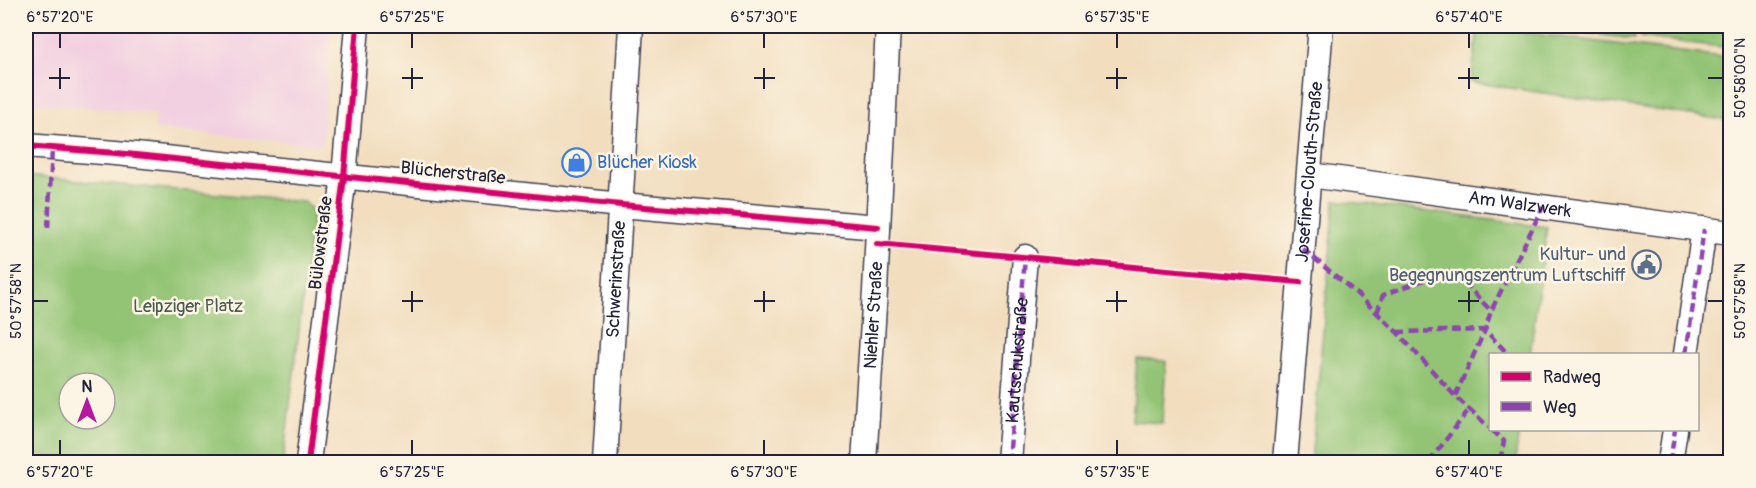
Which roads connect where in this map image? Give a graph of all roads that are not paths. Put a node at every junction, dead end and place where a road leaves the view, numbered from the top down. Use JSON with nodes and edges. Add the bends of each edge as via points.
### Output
{"nodes":[{"id":1,"x":357,"y":26,"type":"edge"},
{"id":2,"x":631,"y":26,"type":"edge"},
{"id":3,"x":888,"y":26,"type":"edge"},
{"id":4,"x":1322,"y":26,"type":"edge"},
{"id":5,"x":26,"y":146,"type":"edge"},
{"id":6,"x":1310,"y":175,"type":"junction"},
{"id":7,"x":344,"y":177,"type":"junction"},
{"id":8,"x":621,"y":205,"type":"junction"},
{"id":9,"x":878,"y":227,"type":"junction"},
{"id":10,"x":1704,"y":229,"type":"junction"},
{"id":11,"x":1731,"y":233,"type":"edge"},
{"id":12,"x":1025,"y":257,"type":"dead end"},
{"id":13,"x":1686,"y":353,"type":"edge"},
{"id":14,"x":1675,"y":431,"type":"edge"},
{"id":15,"x":308,"y":462,"type":"edge"},
{"id":16,"x":605,"y":462,"type":"edge"},
{"id":17,"x":864,"y":462,"type":"edge"},
{"id":18,"x":1010,"y":462,"type":"edge"},
{"id":19,"x":1285,"y":462,"type":"edge"},
{"id":20,"x":1675,"y":462,"type":"edge"}],
"edges":[{"from":1,"to":7,"type":"street","name":"Bülowstraße"},
{"from":2,"to":8,"type":"street","name":"Schwerinstraße"},
{"from":3,"to":9,"type":"street","name":"Niehler Straße"},
{"from":4,"to":6,"type":"street","name":"Josefine-Clouth-Straße"},
{"from":5,"to":7,"type":"street","name":"Blücherstraße"},
{"from":6,"to":10,"type":"street","name":"Am Walzwerk"},
{"from":6,"to":19,"type":"street","name":"Josefine-Clouth-Straße"},
{"from":7,"to":8,"type":"street","name":"Blücherstraße"},
{"from":7,"to":15,"type":"street","name":"Bülowstraße"},
{"from":8,"to":9,"type":"street","name":"Blücherstraße"},
{"from":8,"to":16,"type":"street","name":"Schwerinstraße"},
{"from":9,"to":17,"type":"street","name":"Niehler Straße"},
{"from":10,"to":11,"type":"street","name":"Am Walzwerk"},
{"from":10,"to":13,"type":"street"},
{"from":12,"to":18,"type":"street","name":"Kautschukstraße"},
{"from":14,"to":20,"type":"street"}]}
